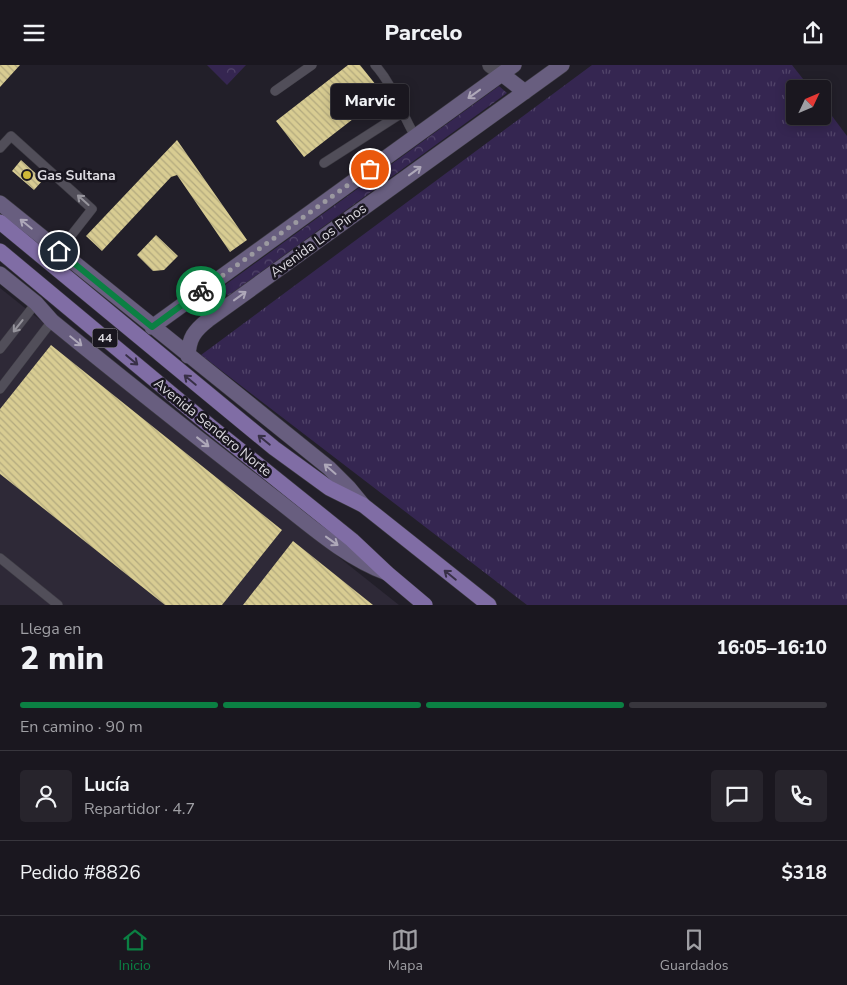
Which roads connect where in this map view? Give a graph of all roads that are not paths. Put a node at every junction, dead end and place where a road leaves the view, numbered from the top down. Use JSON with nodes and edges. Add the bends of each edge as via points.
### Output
{"nodes":[{"id":1,"x":312,"y":65,"type":"edge"},
{"id":2,"x":375,"y":65,"type":"edge"},
{"id":3,"x":562,"y":65,"type":"edge"},
{"id":4,"x":502,"y":68,"type":"edge"},
{"id":5,"x":276,"y":91,"type":"dead end"},
{"id":6,"x":525,"y":92,"type":"junction"},
{"id":7,"x":402,"y":113,"type":"junction"},
{"id":8,"x":415,"y":136,"type":"junction"},
{"id":9,"x":0,"y":148,"type":"edge"},
{"id":10,"x":324,"y":163,"type":"dead end"},
{"id":11,"x":0,"y":203,"type":"edge"},
{"id":12,"x":0,"y":222,"type":"edge"},
{"id":13,"x":0,"y":251,"type":"edge"},
{"id":14,"x":59,"y":251,"type":"junction"},
{"id":15,"x":0,"y":274,"type":"edge"},
{"id":16,"x":206,"y":287,"type":"junction"},
{"id":17,"x":36,"y":303,"type":"junction"},
{"id":18,"x":222,"y":309,"type":"junction"},
{"id":19,"x":52,"y":321,"type":"junction"},
{"id":20,"x":152,"y":327,"type":"junction"},
{"id":21,"x":0,"y":349,"type":"edge"},
{"id":22,"x":188,"y":356,"type":"junction"},
{"id":23,"x":0,"y":389,"type":"edge"},
{"id":24,"x":362,"y":505,"type":"junction"},
{"id":25,"x":0,"y":558,"type":"edge"},
{"id":26,"x":386,"y":573,"type":"junction"},
{"id":27,"x":58,"y":605,"type":"edge"},
{"id":28,"x":424,"y":605,"type":"edge"},
{"id":29,"x":488,"y":605,"type":"edge"}],
"edges":[{"from":1,"to":5,"type":"lane"},
{"from":2,"to":7,"type":"lane","via":[[393,89]]},
{"from":3,"to":6,"type":"street","name":"Avenida Los Pinos"},
{"from":4,"to":6,"type":"street"},
{"from":4,"to":8,"type":"street","name":"Avenida Los Pinos","one_way":true},
{"from":18,"to":6,"type":"street","name":"Avenida Los Pinos","one_way":true},
{"from":7,"to":8,"type":"lane"},
{"from":7,"to":10,"type":"lane"},
{"from":8,"to":16,"type":"street","name":"Avenida Los Pinos"},
{"from":14,"to":9,"type":"lane","one_way":true,"via":[[92,209],[11,136]]},
{"from":14,"to":11,"type":"street","name":"Avenida Sendero Norte","one_way":true},
{"from":24,"to":12,"type":"main road","name":"Avenida Sendero Norte","number":"44","one_way":true,"via":[[322,483],[274,448]]},
{"from":13,"to":26,"type":"main road","name":"Avenida Sendero Norte","number":"44","one_way":true,"via":[[352,540]]},
{"from":14,"to":20,"type":"street","name":"Avenida Sendero Norte"},
{"from":15,"to":17,"type":"street"},
{"from":16,"to":18,"type":"street"},
{"from":16,"to":20,"type":"street","name":"Avenida Los Pinos"},
{"from":17,"to":19,"type":"street"},
{"from":17,"to":21,"type":"lane","one_way":true},
{"from":18,"to":22,"type":"street","name":"Avenida Los Pinos","via":[[195,331],[189,343]]},
{"from":19,"to":23,"type":"lane"},
{"from":19,"to":26,"type":"street","one_way":true,"via":[[317,531],[370,567]]},
{"from":20,"to":22,"type":"street","name":"Avenida Sendero Norte"},
{"from":24,"to":22,"type":"street","name":"Avenida Sendero Norte","one_way":true,"via":[[329,468]]},
{"from":29,"to":24,"type":"main road","name":"Avenida Sendero Norte","number":"44","one_way":true},
{"from":25,"to":27,"type":"lane"},
{"from":26,"to":28,"type":"main road","name":"Avenida Sendero Norte","number":"44"}]}
